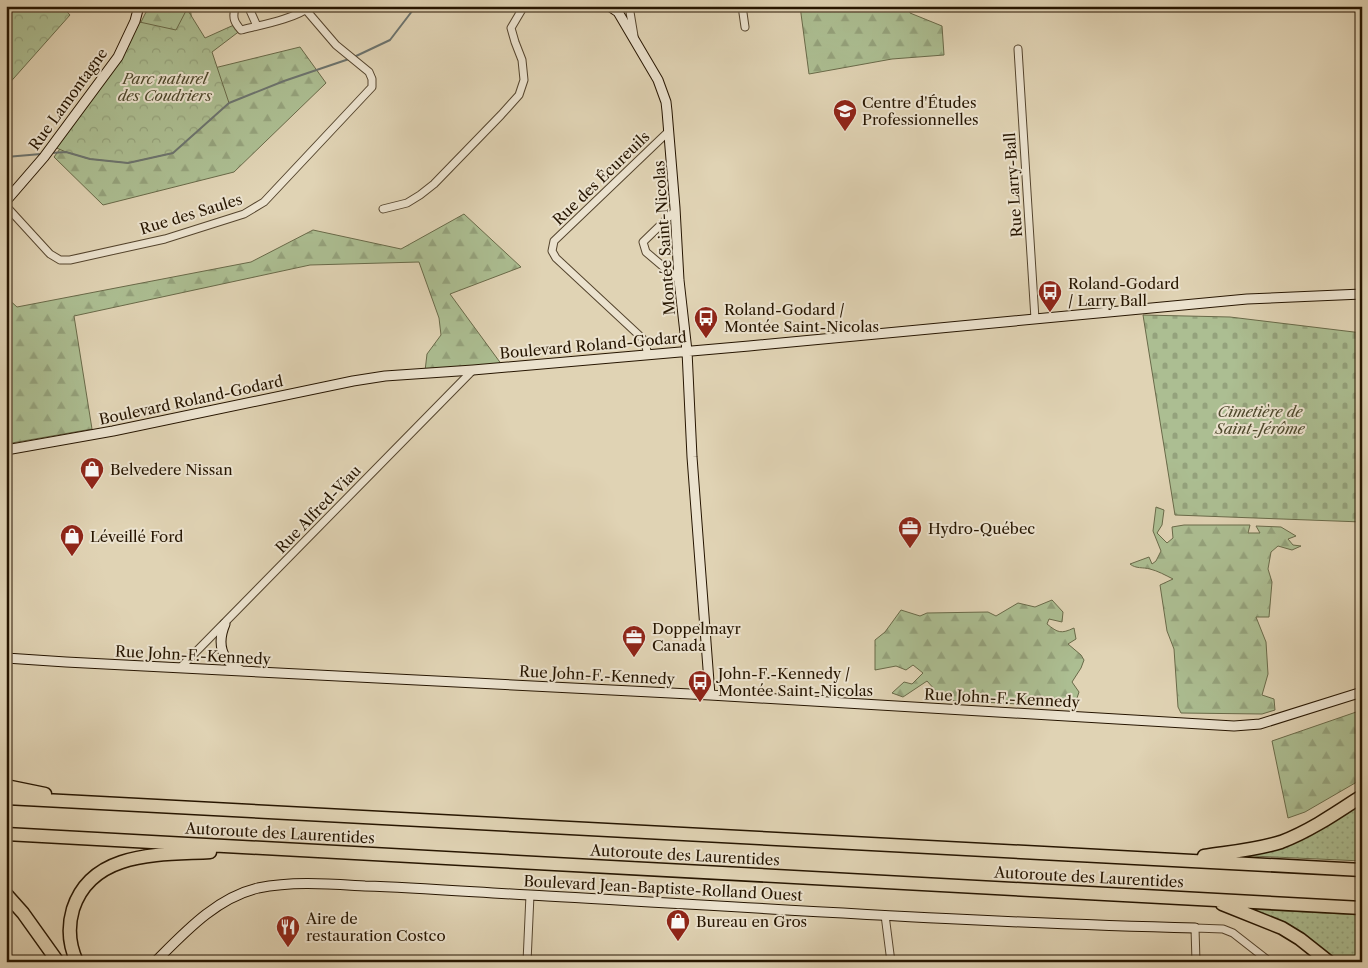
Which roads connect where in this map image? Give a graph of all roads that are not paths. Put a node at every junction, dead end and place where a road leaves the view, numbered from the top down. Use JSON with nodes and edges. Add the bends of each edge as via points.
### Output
{"nodes":[{"id":1,"x":139,"y":6,"type":"edge"},
{"id":2,"x":240,"y":6,"type":"edge"},
{"id":3,"x":248,"y":6,"type":"edge"},
{"id":4,"x":524,"y":6,"type":"edge"},
{"id":5,"x":609,"y":6,"type":"edge"},
{"id":6,"x":630,"y":6,"type":"edge"},
{"id":7,"x":742,"y":6,"type":"edge"},
{"id":8,"x":309,"y":8,"type":"edge"},
{"id":9,"x":257,"y":26,"type":"junction"},
{"id":10,"x":745,"y":27,"type":"dead end"},
{"id":11,"x":634,"y":40,"type":"junction"},
{"id":12,"x":1018,"y":49,"type":"dead end"},
{"id":13,"x":669,"y":131,"type":"junction"},
{"id":14,"x":6,"y":201,"type":"edge"},
{"id":15,"x":6,"y":206,"type":"edge"},
{"id":16,"x":382,"y":209,"type":"dead end"},
{"id":17,"x":675,"y":211,"type":"junction"},
{"id":18,"x":679,"y":280,"type":"junction"},
{"id":19,"x":1362,"y":294,"type":"edge"},
{"id":20,"x":1035,"y":319,"type":"junction"},
{"id":21,"x":687,"y":351,"type":"junction"},
{"id":22,"x":648,"y":355,"type":"junction"},
{"id":23,"x":473,"y":370,"type":"junction"},
{"id":24,"x":8,"y":450,"type":"edge"},
{"id":25,"x":225,"y":624,"type":"junction"},
{"id":26,"x":6,"y":658,"type":"edge"},
{"id":27,"x":181,"y":668,"type":"junction"},
{"id":28,"x":243,"y":671,"type":"junction"},
{"id":29,"x":1362,"y":692,"type":"edge"},
{"id":30,"x":710,"y":695,"type":"junction"},
{"id":31,"x":6,"y":786,"type":"edge"},
{"id":32,"x":1362,"y":796,"type":"edge"},
{"id":33,"x":6,"y":798,"type":"edge"},
{"id":34,"x":95,"y":803,"type":"junction"},
{"id":35,"x":6,"y":834,"type":"edge"},
{"id":36,"x":268,"y":849,"type":"junction"},
{"id":37,"x":1177,"y":860,"type":"junction"},
{"id":38,"x":1362,"y":870,"type":"edge"},
{"id":39,"x":6,"y":894,"type":"edge"},
{"id":40,"x":530,"y":895,"type":"junction"},
{"id":41,"x":1210,"y":899,"type":"junction"},
{"id":42,"x":1362,"y":908,"type":"edge"},
{"id":43,"x":886,"y":915,"type":"junction"},
{"id":44,"x":1195,"y":928,"type":"junction"},
{"id":45,"x":58,"y":962,"type":"edge"},
{"id":46,"x":77,"y":962,"type":"edge"},
{"id":47,"x":155,"y":962,"type":"edge"},
{"id":48,"x":527,"y":962,"type":"edge"},
{"id":49,"x":891,"y":962,"type":"edge"},
{"id":50,"x":1196,"y":962,"type":"edge"},
{"id":51,"x":1270,"y":962,"type":"edge"},
{"id":52,"x":1330,"y":962,"type":"edge"}],
"edges":[{"from":1,"to":14,"type":"street","name":"Rue Lamontagne","via":[[118,57],[44,157]]},
{"from":2,"to":9,"type":"street","via":[[235,9],[233,17],[241,30]]},
{"from":3,"to":9,"type":"street"},
{"from":4,"to":16,"type":"street","via":[[511,28],[522,60],[524,80],[518,95],[420,195],[407,203]]},
{"from":5,"to":11,"type":"street","name":"Montée Saint-Nicolas","via":[[618,12]]},
{"from":6,"to":11,"type":"street"},
{"from":7,"to":10,"type":"street"},
{"from":8,"to":9,"type":"street"},
{"from":8,"to":15,"type":"street","name":"Rue des Saules","via":[[336,45],[369,72],[372,88],[264,202],[244,214],[165,239],[70,260],[60,260],[50,254]]},
{"from":11,"to":13,"type":"street","name":"Montée Saint-Nicolas","via":[[658,80],[666,102]]},
{"from":12,"to":20,"type":"street","name":"Rue Larry-Ball"},
{"from":13,"to":17,"type":"street","name":"Montée Saint-Nicolas"},
{"from":13,"to":22,"type":"street","name":"Rue des Écureuils","via":[[554,241],[552,251],[642,338]]},
{"from":17,"to":18,"type":"street","name":"Montée Saint-Nicolas"},
{"from":17,"to":18,"type":"street","via":[[643,242],[646,252]]},
{"from":18,"to":21,"type":"street","name":"Montée Saint-Nicolas"},
{"from":19,"to":20,"type":"street","name":"Boulevard Roland-Godard","via":[[1247,299]]},
{"from":20,"to":21,"type":"street","name":"Boulevard Roland-Godard"},
{"from":21,"to":22,"type":"street","name":"Boulevard Roland-Godard"},
{"from":21,"to":30,"type":"street","name":"Montée Saint-Nicolas"},
{"from":22,"to":23,"type":"street","name":"Boulevard Roland-Godard"},
{"from":23,"to":24,"type":"street","name":"Boulevard Roland-Godard","via":[[353,381]]},
{"from":23,"to":25,"type":"street","name":"Rue Alfred-Viau"},
{"from":25,"to":27,"type":"street","name":"Rue Alfred-Viau"},
{"from":25,"to":28,"type":"street","via":[[221,639],[224,656]]},
{"from":26,"to":27,"type":"street","name":"Rue John-F.-Kennedy"},
{"from":27,"to":28,"type":"street","name":"Rue John-F.-Kennedy"},
{"from":28,"to":30,"type":"street","name":"Rue John-F.-Kennedy"},
{"from":29,"to":30,"type":"street","name":"Rue John-F.-Kennedy","via":[[1260,724],[1234,726]]},
{"from":31,"to":34,"type":"highway"},
{"from":32,"to":37,"type":"highway","via":[[1316,825],[1282,841],[1247,850]]},
{"from":33,"to":34,"type":"highway","name":"Autoroute des Laurentides"},
{"from":34,"to":37,"type":"highway","name":"Autoroute des Laurentides"},
{"from":35,"to":36,"type":"highway","name":"Autoroute des Laurentides"},
{"from":36,"to":41,"type":"highway","name":"Autoroute des Laurentides"},
{"from":36,"to":46,"type":"highway","via":[[141,857],[102,871],[82,891],[73,911],[71,942]]},
{"from":37,"to":38,"type":"highway","name":"Autoroute des Laurentides"},
{"from":39,"to":45,"type":"highway","via":[[23,912]]},
{"from":40,"to":43,"type":"street","name":"Boulevard Jean-Baptiste-Rolland Ouest"},
{"from":40,"to":47,"type":"street","name":"Boulevard Jean-Baptiste-Rolland Ouest","via":[[295,883],[256,889],[210,910]]},
{"from":40,"to":48,"type":"street"},
{"from":41,"to":42,"type":"highway","name":"Autoroute des Laurentides"},
{"from":41,"to":52,"type":"highway","via":[[1282,928]]},
{"from":43,"to":44,"type":"street","name":"Boulevard Jean-Baptiste-Rolland Ouest"},
{"from":43,"to":49,"type":"street"},
{"from":44,"to":50,"type":"street"},
{"from":44,"to":51,"type":"street","via":[[1233,933]]}]}
